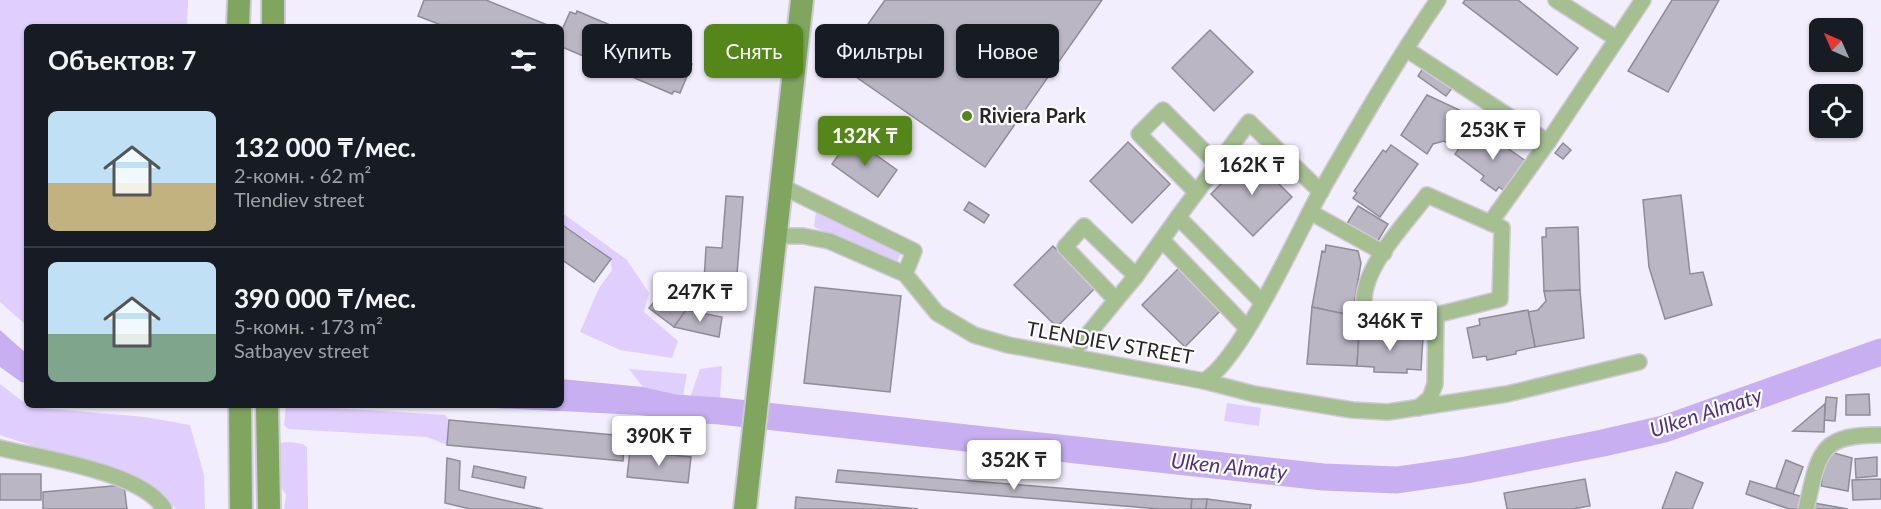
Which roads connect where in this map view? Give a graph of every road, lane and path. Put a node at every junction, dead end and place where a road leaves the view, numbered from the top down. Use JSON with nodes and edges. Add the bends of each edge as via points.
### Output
{"nodes":[{"id":1,"x":239,"y":0,"type":"edge"},
{"id":2,"x":273,"y":0,"type":"edge"},
{"id":3,"x":802,"y":0,"type":"edge"},
{"id":4,"x":1438,"y":0,"type":"edge"},
{"id":5,"x":1556,"y":0,"type":"edge"},
{"id":6,"x":1643,"y":0,"type":"edge"},
{"id":7,"x":238,"y":24,"type":"edge"},
{"id":8,"x":273,"y":24,"type":"edge"},
{"id":9,"x":1617,"y":39,"type":"junction"},
{"id":10,"x":1406,"y":49,"type":"junction"},
{"id":11,"x":1548,"y":142,"type":"junction"},
{"id":12,"x":1217,"y":164,"type":"junction"},
{"id":13,"x":781,"y":186,"type":"junction"},
{"id":14,"x":1196,"y":192,"type":"junction"},
{"id":15,"x":1321,"y":192,"type":"junction"},
{"id":16,"x":1310,"y":212,"type":"junction"},
{"id":17,"x":1178,"y":217,"type":"junction"},
{"id":18,"x":1490,"y":223,"type":"junction"},
{"id":19,"x":776,"y":236,"type":"junction"},
{"id":20,"x":1162,"y":241,"type":"junction"},
{"id":21,"x":1384,"y":253,"type":"junction"},
{"id":22,"x":905,"y":274,"type":"junction"},
{"id":23,"x":1136,"y":276,"type":"junction"},
{"id":24,"x":1116,"y":300,"type":"junction"},
{"id":25,"x":1262,"y":302,"type":"junction"},
{"id":26,"x":1436,"y":315,"type":"junction"},
{"id":27,"x":1247,"y":328,"type":"junction"},
{"id":28,"x":1080,"y":344,"type":"dead end"},
{"id":29,"x":1639,"y":362,"type":"dead end"},
{"id":30,"x":1204,"y":381,"type":"junction"},
{"id":31,"x":1418,"y":408,"type":"junction"},
{"id":32,"x":267,"y":409,"type":"edge"},
{"id":33,"x":240,"y":410,"type":"edge"},
{"id":34,"x":1881,"y":435,"type":"edge"},
{"id":35,"x":0,"y":448,"type":"edge"},
{"id":36,"x":164,"y":509,"type":"edge"},
{"id":37,"x":241,"y":509,"type":"edge"},
{"id":38,"x":269,"y":509,"type":"edge"},
{"id":39,"x":745,"y":509,"type":"edge"},
{"id":40,"x":1806,"y":509,"type":"edge"}],
"edges":[{"from":1,"to":7,"type":"main road"},
{"from":2,"to":8,"type":"main road"},
{"from":3,"to":13,"type":"main road"},
{"from":4,"to":10,"type":"street","name":"TLENDIEV STREET"},
{"from":5,"to":9,"type":"street"},
{"from":6,"to":9,"type":"street"},
{"from":9,"to":11,"type":"street"},
{"from":10,"to":11,"type":"street"},
{"from":10,"to":15,"type":"street","name":"TLENDIEV STREET"},
{"from":11,"to":18,"type":"street"},
{"from":12,"to":14,"type":"street"},
{"from":12,"to":14,"type":"street","via":[[1163,111],[1139,134]]},
{"from":12,"to":15,"type":"street","via":[[1249,122]]},
{"from":13,"to":19,"type":"main road"},
{"from":13,"to":22,"type":"street","via":[[914,251]]},
{"from":14,"to":17,"type":"street"},
{"from":15,"to":16,"type":"street","name":"TLENDIEV STREET"},
{"from":16,"to":21,"type":"street"},
{"from":16,"to":25,"type":"street","name":"TLENDIEV STREET"},
{"from":17,"to":20,"type":"street"},
{"from":17,"to":25,"type":"street"},
{"from":18,"to":21,"type":"street","via":[[1427,195]]},
{"from":18,"to":26,"type":"street","via":[[1502,228],[1500,299]]},
{"from":19,"to":22,"type":"street","via":[[829,241]]},
{"from":19,"to":39,"type":"main road"},
{"from":20,"to":23,"type":"street"},
{"from":20,"to":27,"type":"street"},
{"from":21,"to":26,"type":"street","via":[[1368,283],[1364,301],[1367,312],[1376,319]]},
{"from":22,"to":30,"type":"street","name":"TLENDIEV STREET","via":[[937,313],[974,335],[1008,345]]},
{"from":23,"to":24,"type":"street"},
{"from":23,"to":24,"type":"street","via":[[1084,226],[1065,247]]},
{"from":24,"to":28,"type":"street"},
{"from":25,"to":27,"type":"street","name":"TLENDIEV STREET"},
{"from":26,"to":31,"type":"street","via":[[1435,384],[1430,398]]},
{"from":27,"to":30,"type":"street","name":"TLENDIEV STREET","via":[[1222,366]]},
{"from":29,"to":31,"type":"street","via":[[1507,394]]},
{"from":30,"to":31,"type":"street","via":[[1254,394],[1352,410],[1388,412]]},
{"from":32,"to":38,"type":"main road"},
{"from":33,"to":37,"type":"main road"},
{"from":34,"to":40,"type":"street","via":[[1853,434],[1829,444],[1818,459]]},
{"from":35,"to":36,"type":"street","via":[[127,479],[151,494]]}]}
